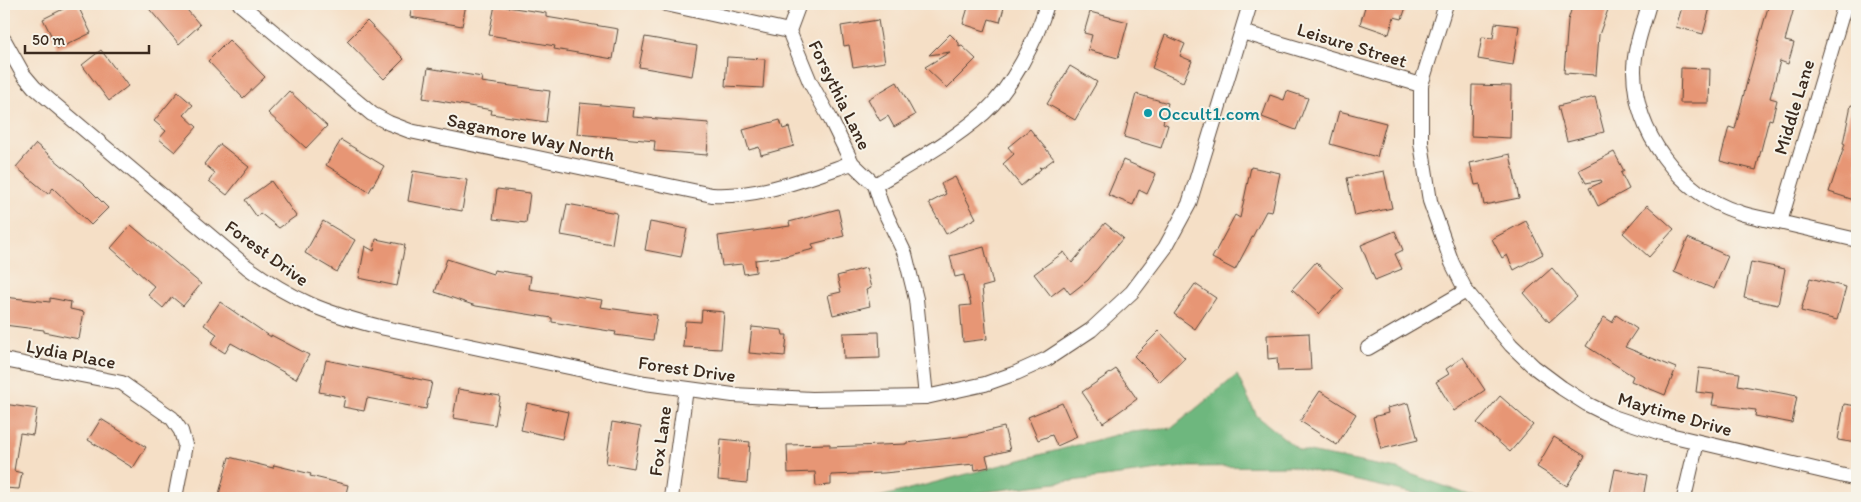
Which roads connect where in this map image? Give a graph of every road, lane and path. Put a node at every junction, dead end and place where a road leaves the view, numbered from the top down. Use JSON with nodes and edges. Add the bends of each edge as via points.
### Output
{"nodes":[{"id":1,"x":240,"y":4,"type":"edge"},
{"id":2,"x":666,"y":4,"type":"edge"},
{"id":3,"x":798,"y":4,"type":"edge"},
{"id":4,"x":1047,"y":4,"type":"edge"},
{"id":5,"x":1250,"y":4,"type":"edge"},
{"id":6,"x":1446,"y":4,"type":"edge"},
{"id":7,"x":1649,"y":4,"type":"edge"},
{"id":8,"x":1845,"y":4,"type":"edge"},
{"id":9,"x":790,"y":31,"type":"junction"},
{"id":10,"x":1242,"y":32,"type":"junction"},
{"id":11,"x":4,"y":40,"type":"edge"},
{"id":12,"x":1421,"y":85,"type":"junction"},
{"id":13,"x":852,"y":164,"type":"junction"},
{"id":14,"x":875,"y":185,"type":"junction"},
{"id":15,"x":1780,"y":222,"type":"junction"},
{"id":16,"x":1857,"y":240,"type":"edge"},
{"id":17,"x":1466,"y":291,"type":"junction"},
{"id":18,"x":1368,"y":348,"type":"dead end"},
{"id":19,"x":4,"y":360,"type":"edge"},
{"id":20,"x":686,"y":389,"type":"junction"},
{"id":21,"x":926,"y":397,"type":"junction"},
{"id":22,"x":1697,"y":442,"type":"junction"},
{"id":23,"x":1857,"y":479,"type":"edge"},
{"id":24,"x":175,"y":498,"type":"edge"},
{"id":25,"x":671,"y":498,"type":"edge"},
{"id":26,"x":1684,"y":498,"type":"edge"}],
"edges":[{"from":1,"to":13,"type":"street","name":"Sagamore Way North","via":[[372,114],[410,131],[712,195],[754,193]]},
{"from":2,"to":9,"type":"street"},
{"from":3,"to":9,"type":"street","name":"Forsythia Lane"},
{"from":4,"to":14,"type":"street","via":[[1030,47],[1012,80],[985,112],[949,141]]},
{"from":5,"to":10,"type":"street","name":"Forest Drive"},
{"from":6,"to":12,"type":"street","name":"Maytime Drive"},
{"from":7,"to":15,"type":"street","via":[[1636,49],[1634,71],[1638,101],[1655,145],[1687,183],[1710,199],[1738,212]]},
{"from":8,"to":15,"type":"street","name":"Middle Lane"},
{"from":9,"to":13,"type":"street","name":"Forsythia Lane","via":[[810,82]]},
{"from":10,"to":12,"type":"street","name":"Leisure Street"},
{"from":10,"to":21,"type":"street","name":"Forest Drive","via":[[1188,204],[1165,248],[1132,292],[1091,330],[1047,359],[985,384]]},
{"from":11,"to":20,"type":"street","name":"Forest Drive","via":[[34,87],[247,267],[306,304],[380,327]]},
{"from":12,"to":17,"type":"street","name":"Maytime Drive","via":[[1421,143],[1430,201],[1452,263]]},
{"from":13,"to":14,"type":"street","name":"Forsythia Lane"},
{"from":14,"to":21,"type":"street","name":"Forsythia Lane","via":[[905,254],[916,298]]},
{"from":15,"to":16,"type":"street"},
{"from":17,"to":18,"type":"street"},
{"from":17,"to":22,"type":"street","name":"Maytime Drive","via":[[1511,344],[1562,388],[1613,417],[1661,434]]},
{"from":19,"to":24,"type":"street","name":"Lydia Place","via":[[122,383],[172,418],[181,431],[185,446]]},
{"from":20,"to":21,"type":"street","name":"Forest Drive","via":[[812,399]]},
{"from":20,"to":25,"type":"street","name":"Fox Lane"},
{"from":22,"to":23,"type":"street","name":"Maytime Drive"},
{"from":22,"to":26,"type":"street"}]}
